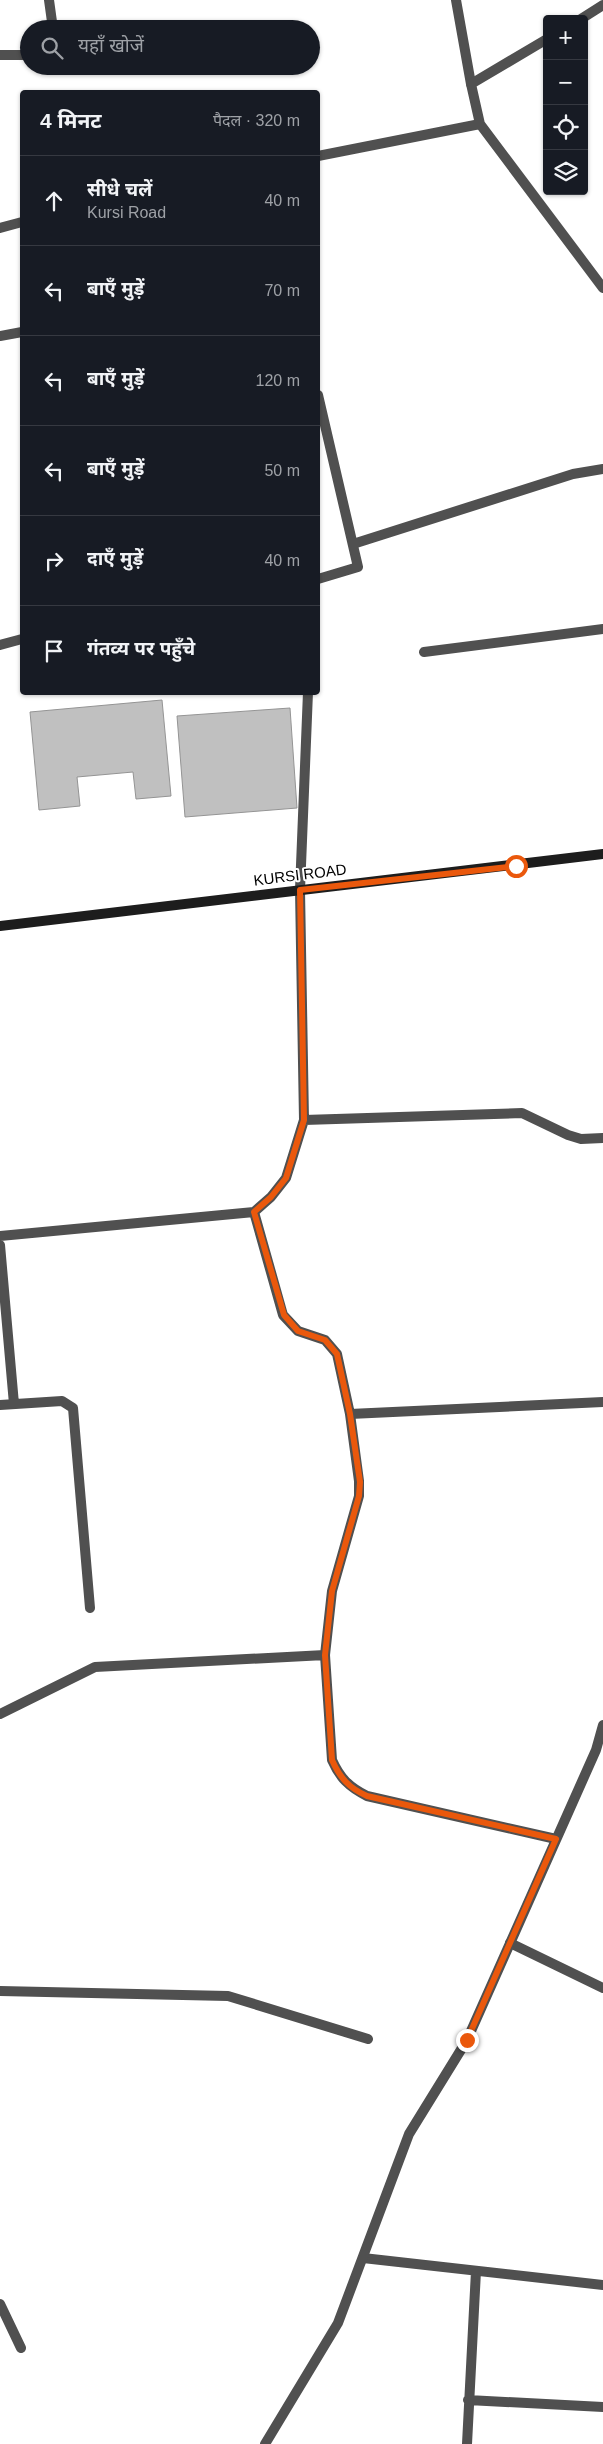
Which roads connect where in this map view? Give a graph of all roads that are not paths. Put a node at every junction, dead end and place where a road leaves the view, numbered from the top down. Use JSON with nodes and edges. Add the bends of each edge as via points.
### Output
{"nodes":[{"id":1,"x":49,"y":0,"type":"edge"},
{"id":2,"x":456,"y":0,"type":"edge"},
{"id":3,"x":603,"y":5,"type":"edge"},
{"id":4,"x":587,"y":15,"type":"edge"},
{"id":5,"x":52,"y":20,"type":"edge"},
{"id":6,"x":543,"y":41,"type":"edge"},
{"id":7,"x":0,"y":55,"type":"edge"},
{"id":8,"x":20,"y":55,"type":"edge"},
{"id":9,"x":471,"y":84,"type":"junction"},
{"id":10,"x":480,"y":124,"type":"junction"},
{"id":11,"x":320,"y":156,"type":"edge"},
{"id":12,"x":20,"y":223,"type":"edge"},
{"id":13,"x":0,"y":228,"type":"edge"},
{"id":14,"x":603,"y":288,"type":"edge"},
{"id":15,"x":20,"y":332,"type":"edge"},
{"id":16,"x":0,"y":336,"type":"edge"},
{"id":17,"x":320,"y":404,"type":"edge"},
{"id":18,"x":603,"y":468,"type":"edge"},
{"id":19,"x":353,"y":544,"type":"junction"},
{"id":20,"x":320,"y":577,"type":"edge"},
{"id":21,"x":603,"y":629,"type":"edge"},
{"id":22,"x":20,"y":640,"type":"edge"},
{"id":23,"x":0,"y":645,"type":"edge"},
{"id":24,"x":424,"y":652,"type":"dead end"},
{"id":25,"x":308,"y":695,"type":"edge"},
{"id":26,"x":603,"y":854,"type":"edge"},
{"id":27,"x":300,"y":890,"type":"junction"},
{"id":28,"x":0,"y":926,"type":"edge"},
{"id":29,"x":304,"y":1120,"type":"junction"},
{"id":30,"x":603,"y":1138,"type":"edge"},
{"id":31,"x":254,"y":1212,"type":"junction"},
{"id":32,"x":0,"y":1236,"type":"edge"},
{"id":33,"x":0,"y":1245,"type":"edge"},
{"id":34,"x":603,"y":1402,"type":"edge"},
{"id":35,"x":14,"y":1404,"type":"junction"},
{"id":36,"x":0,"y":1405,"type":"edge"},
{"id":37,"x":350,"y":1414,"type":"junction"},
{"id":38,"x":90,"y":1608,"type":"dead end"},
{"id":39,"x":325,"y":1655,"type":"junction"},
{"id":40,"x":0,"y":1714,"type":"edge"},
{"id":41,"x":603,"y":1725,"type":"edge"},
{"id":42,"x":599,"y":1751,"type":"edge"},
{"id":43,"x":556,"y":1839,"type":"junction"},
{"id":44,"x":510,"y":1943,"type":"junction"},
{"id":45,"x":603,"y":1988,"type":"edge"},
{"id":46,"x":0,"y":1991,"type":"edge"},
{"id":47,"x":368,"y":2039,"type":"dead end"},
{"id":48,"x":363,"y":2258,"type":"junction"},
{"id":49,"x":476,"y":2271,"type":"junction"},
{"id":50,"x":603,"y":2285,"type":"edge"},
{"id":51,"x":0,"y":2304,"type":"edge"},
{"id":52,"x":21,"y":2348,"type":"dead end"},
{"id":53,"x":468,"y":2400,"type":"junction"},
{"id":54,"x":603,"y":2408,"type":"edge"},
{"id":55,"x":265,"y":2444,"type":"edge"},
{"id":56,"x":467,"y":2444,"type":"edge"}],
"edges":[{"from":1,"to":5,"type":"street"},
{"from":2,"to":9,"type":"street"},
{"from":3,"to":4,"type":"street"},
{"from":6,"to":9,"type":"street"},
{"from":7,"to":8,"type":"street"},
{"from":9,"to":10,"type":"street"},
{"from":10,"to":11,"type":"street"},
{"from":10,"to":14,"type":"street"},
{"from":12,"to":13,"type":"street"},
{"from":15,"to":16,"type":"street"},
{"from":17,"to":19,"type":"street"},
{"from":18,"to":19,"type":"street","via":[[573,474]]},
{"from":19,"to":20,"type":"street","via":[[358,567]]},
{"from":21,"to":24,"type":"street"},
{"from":22,"to":23,"type":"street"},
{"from":25,"to":27,"type":"street"},
{"from":26,"to":27,"type":"main road","name":"KURSI ROAD"},
{"from":27,"to":28,"type":"main road","name":"KURSI ROAD"},
{"from":27,"to":29,"type":"street"},
{"from":29,"to":30,"type":"street","via":[[522,1113],[568,1135],[581,1139]]},
{"from":29,"to":31,"type":"street","via":[[286,1178]]},
{"from":31,"to":32,"type":"street"},
{"from":31,"to":37,"type":"street","via":[[284,1315],[298,1331],[325,1340],[337,1354]]},
{"from":33,"to":35,"type":"street"},
{"from":34,"to":37,"type":"street"},
{"from":35,"to":36,"type":"street"},
{"from":35,"to":38,"type":"street","via":[[62,1401],[73,1408]]},
{"from":37,"to":39,"type":"street","via":[[360,1482],[359,1496],[332,1591]]},
{"from":39,"to":40,"type":"street","via":[[95,1667]]},
{"from":39,"to":43,"type":"street","via":[[332,1760],[350,1788],[367,1796]]},
{"from":41,"to":42,"type":"street"},
{"from":42,"to":43,"type":"street"},
{"from":43,"to":44,"type":"street"},
{"from":44,"to":45,"type":"street"},
{"from":44,"to":48,"type":"street","via":[[467,2040],[409,2134]]},
{"from":46,"to":47,"type":"street","via":[[228,1996]]},
{"from":48,"to":49,"type":"street"},
{"from":48,"to":55,"type":"street","via":[[338,2323]]},
{"from":49,"to":50,"type":"street"},
{"from":49,"to":53,"type":"street"},
{"from":51,"to":52,"type":"street"},
{"from":53,"to":54,"type":"street"},
{"from":53,"to":56,"type":"street"}]}
